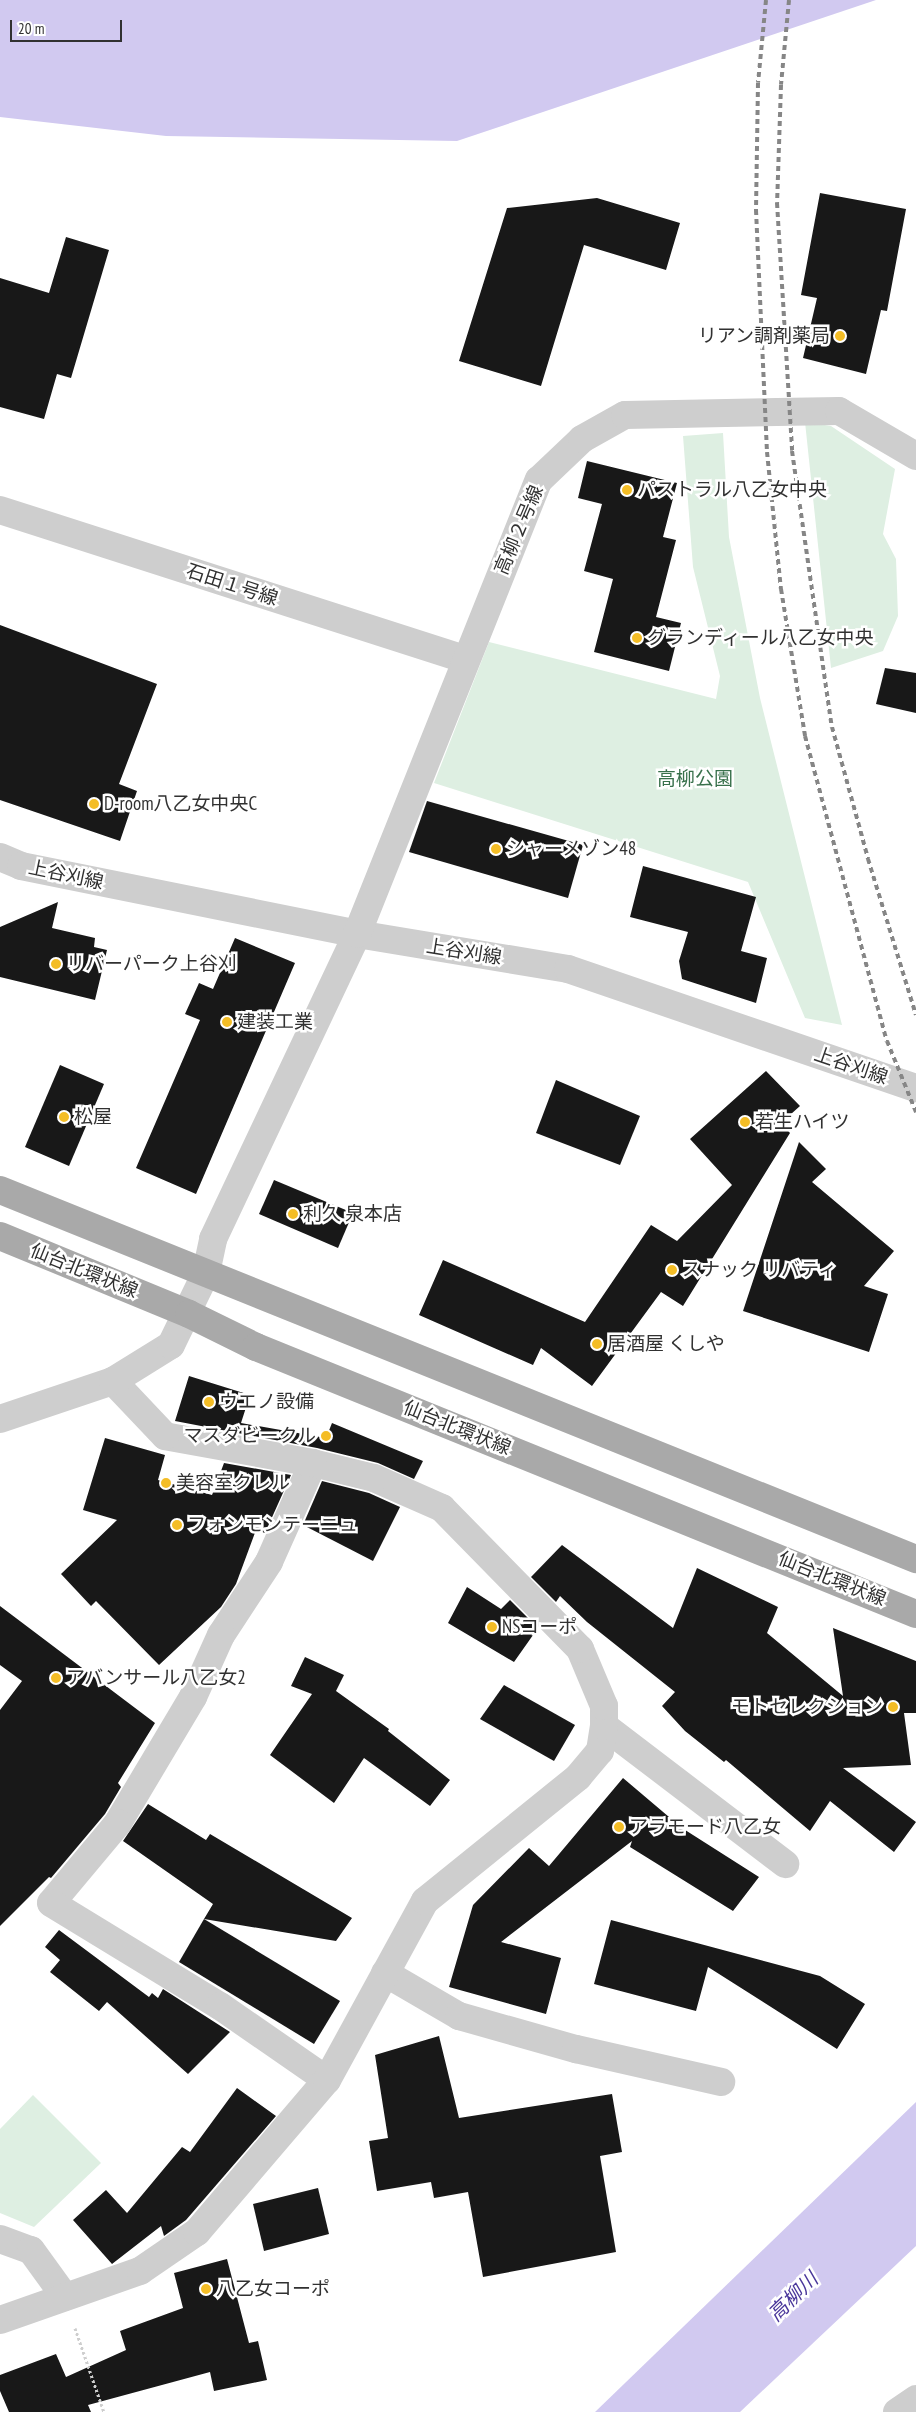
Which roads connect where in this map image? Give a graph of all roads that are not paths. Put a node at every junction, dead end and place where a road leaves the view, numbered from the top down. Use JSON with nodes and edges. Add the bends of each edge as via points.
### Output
{"nodes":[{"id":1,"x":916,"y":456,"type":"edge"},
{"id":2,"x":0,"y":510,"type":"edge"},
{"id":3,"x":465,"y":659,"type":"junction"},
{"id":4,"x":0,"y":857,"type":"edge"},
{"id":5,"x":357,"y":934,"type":"junction"},
{"id":6,"x":916,"y":1088,"type":"edge"},
{"id":7,"x":0,"y":1190,"type":"edge"},
{"id":8,"x":0,"y":1236,"type":"edge"},
{"id":9,"x":206,"y":1273,"type":"junction"},
{"id":10,"x":189,"y":1314,"type":"junction"},
{"id":11,"x":113,"y":1381,"type":"junction"},
{"id":12,"x":0,"y":1419,"type":"edge"},
{"id":13,"x":313,"y":1462,"type":"junction"},
{"id":14,"x":916,"y":1559,"type":"edge"},
{"id":15,"x":916,"y":1614,"type":"edge"},
{"id":16,"x":604,"y":1726,"type":"junction"},
{"id":17,"x":785,"y":1864,"type":"dead end"},
{"id":18,"x":385,"y":1973,"type":"junction"},
{"id":19,"x":327,"y":2080,"type":"junction"},
{"id":20,"x":721,"y":2082,"type":"dead end"},
{"id":21,"x":0,"y":2239,"type":"edge"},
{"id":22,"x":65,"y":2297,"type":"junction"},
{"id":23,"x":0,"y":2320,"type":"edge"},
{"id":24,"x":916,"y":2399,"type":"edge"},
{"id":25,"x":897,"y":2412,"type":"edge"}],
"edges":[{"from":1,"to":3,"type":"street","name":"高柳２号線","via":[[839,411],[625,415],[582,438],[539,480]]},
{"from":2,"to":3,"type":"street","name":"石田１号線"},
{"from":3,"to":5,"type":"street","name":"高柳２号線"},
{"from":4,"to":5,"type":"street","name":"上谷刈線","via":[[21,866]]},
{"from":5,"to":6,"type":"street","name":"上谷刈線","via":[[568,969]]},
{"from":5,"to":9,"type":"street","name":"高柳２号線","via":[[214,1239]]},
{"from":7,"to":9,"type":"main road"},
{"from":8,"to":10,"type":"main road","name":"仙台北環状線"},
{"from":9,"to":10,"type":"street","name":"高柳２号線"},
{"from":9,"to":14,"type":"main road"},
{"from":10,"to":11,"type":"street","name":"高柳２号線","via":[[171,1345]]},
{"from":10,"to":15,"type":"main road","name":"仙台北環状線","via":[[256,1347]]},
{"from":11,"to":12,"type":"street","name":"高柳２号線"},
{"from":11,"to":13,"type":"street","via":[[165,1436]]},
{"from":13,"to":16,"type":"street","via":[[374,1478],[442,1508],[580,1650],[604,1706]]},
{"from":13,"to":19,"type":"street","via":[[269,1562],[221,1635],[193,1697],[118,1822],[51,1904],[220,2006]]},
{"from":16,"to":17,"type":"street"},
{"from":16,"to":18,"type":"street","via":[[600,1751],[578,1778],[425,1901]]},
{"from":18,"to":19,"type":"street"},
{"from":18,"to":20,"type":"street","via":[[459,2016],[576,2049]]},
{"from":19,"to":22,"type":"street","via":[[197,2232],[140,2271]]},
{"from":21,"to":22,"type":"street","via":[[31,2250]]},
{"from":22,"to":23,"type":"street"},
{"from":24,"to":25,"type":"street"}]}
